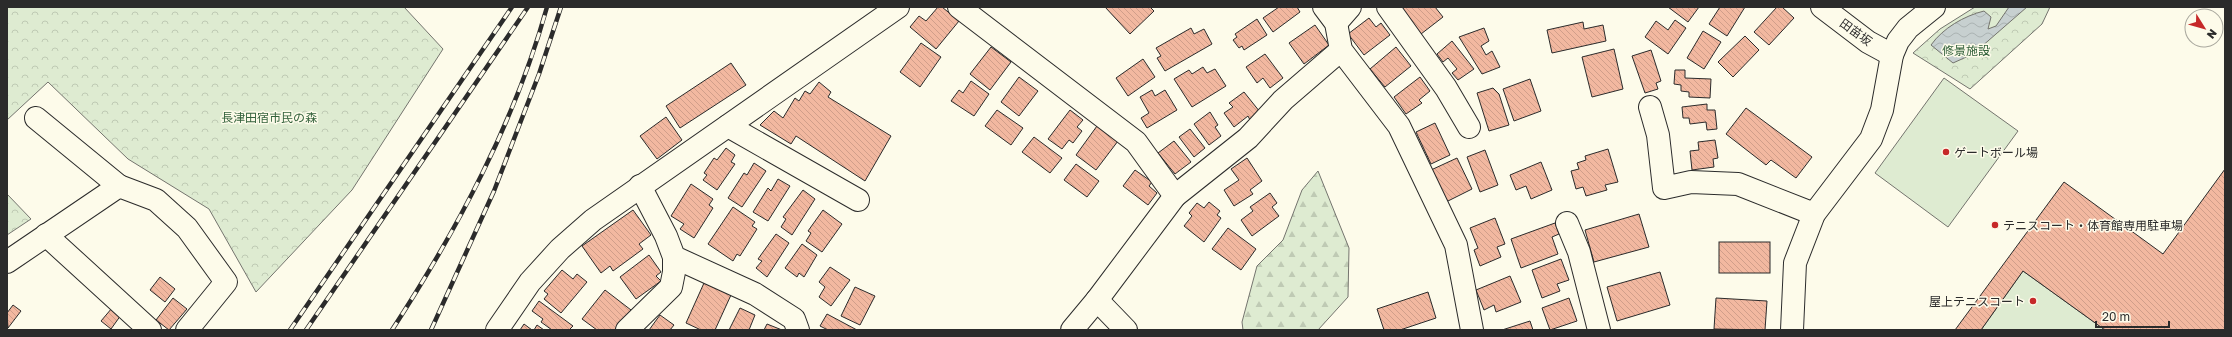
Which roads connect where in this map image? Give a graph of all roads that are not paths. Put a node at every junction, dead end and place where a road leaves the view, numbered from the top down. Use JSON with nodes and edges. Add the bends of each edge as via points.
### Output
{"nodes":[{"id":1,"x":898,"y":7,"type":"edge"},
{"id":2,"x":959,"y":7,"type":"edge"},
{"id":3,"x":1350,"y":7,"type":"edge"},
{"id":4,"x":1388,"y":7,"type":"edge"},
{"id":5,"x":1822,"y":7,"type":"edge"},
{"id":6,"x":1934,"y":7,"type":"edge"},
{"id":7,"x":1330,"y":15,"type":"edge"},
{"id":8,"x":1341,"y":50,"type":"junction"},
{"id":9,"x":1892,"y":55,"type":"junction"},
{"id":10,"x":1650,"y":107,"type":"dead end"},
{"id":11,"x":36,"y":118,"type":"dead end"},
{"id":12,"x":728,"y":126,"type":"junction"},
{"id":13,"x":1469,"y":127,"type":"dead end"},
{"id":14,"x":119,"y":186,"type":"junction"},
{"id":15,"x":640,"y":186,"type":"junction"},
{"id":16,"x":1175,"y":196,"type":"junction"},
{"id":17,"x":858,"y":200,"type":"dead end"},
{"id":18,"x":1814,"y":214,"type":"junction"},
{"id":19,"x":1567,"y":223,"type":"dead end"},
{"id":20,"x":46,"y":235,"type":"junction"},
{"id":21,"x":674,"y":257,"type":"junction"},
{"id":22,"x":7,"y":262,"type":"edge"},
{"id":23,"x":1097,"y":300,"type":"junction"},
{"id":24,"x":150,"y":330,"type":"edge"},
{"id":25,"x":187,"y":330,"type":"edge"},
{"id":26,"x":497,"y":330,"type":"edge"},
{"id":27,"x":627,"y":330,"type":"edge"},
{"id":28,"x":798,"y":330,"type":"edge"},
{"id":29,"x":1072,"y":330,"type":"edge"},
{"id":30,"x":1126,"y":330,"type":"edge"},
{"id":31,"x":1472,"y":330,"type":"edge"},
{"id":32,"x":1600,"y":330,"type":"edge"},
{"id":33,"x":1792,"y":330,"type":"edge"}],
"edges":[{"from":1,"to":12,"type":"street"},
{"from":2,"to":16,"type":"street","via":[[1136,142]]},
{"from":3,"to":7,"type":"street"},
{"from":4,"to":13,"type":"street","via":[[1446,88]]},
{"from":5,"to":9,"type":"street","name":"田苗坂","via":[[1868,42]]},
{"from":6,"to":9,"type":"street","via":[[1908,28]]},
{"from":7,"to":8,"type":"street"},
{"from":8,"to":16,"type":"street","via":[[1283,100],[1248,138]]},
{"from":8,"to":31,"type":"street","via":[[1399,126],[1456,245]]},
{"from":9,"to":18,"type":"street","via":[[1882,110],[1871,139]]},
{"from":10,"to":18,"type":"street","via":[[1658,135],[1664,188],[1691,182],[1738,184]]},
{"from":11,"to":14,"type":"street"},
{"from":12,"to":15,"type":"street"},
{"from":12,"to":17,"type":"street"},
{"from":14,"to":20,"type":"street"},
{"from":14,"to":25,"type":"street","via":[[156,200],[187,228],[226,282]]},
{"from":15,"to":21,"type":"street"},
{"from":15,"to":26,"type":"street","via":[[560,248],[530,282]]},
{"from":16,"to":23,"type":"street"},
{"from":18,"to":33,"type":"street","via":[[1795,263]]},
{"from":19,"to":32,"type":"street","via":[[1579,252]]},
{"from":20,"to":22,"type":"street"},
{"from":20,"to":24,"type":"street"},
{"from":21,"to":27,"type":"street","via":[[671,287]]},
{"from":21,"to":28,"type":"street","via":[[755,294],[794,319]]},
{"from":23,"to":29,"type":"street"},
{"from":23,"to":30,"type":"street"}]}
